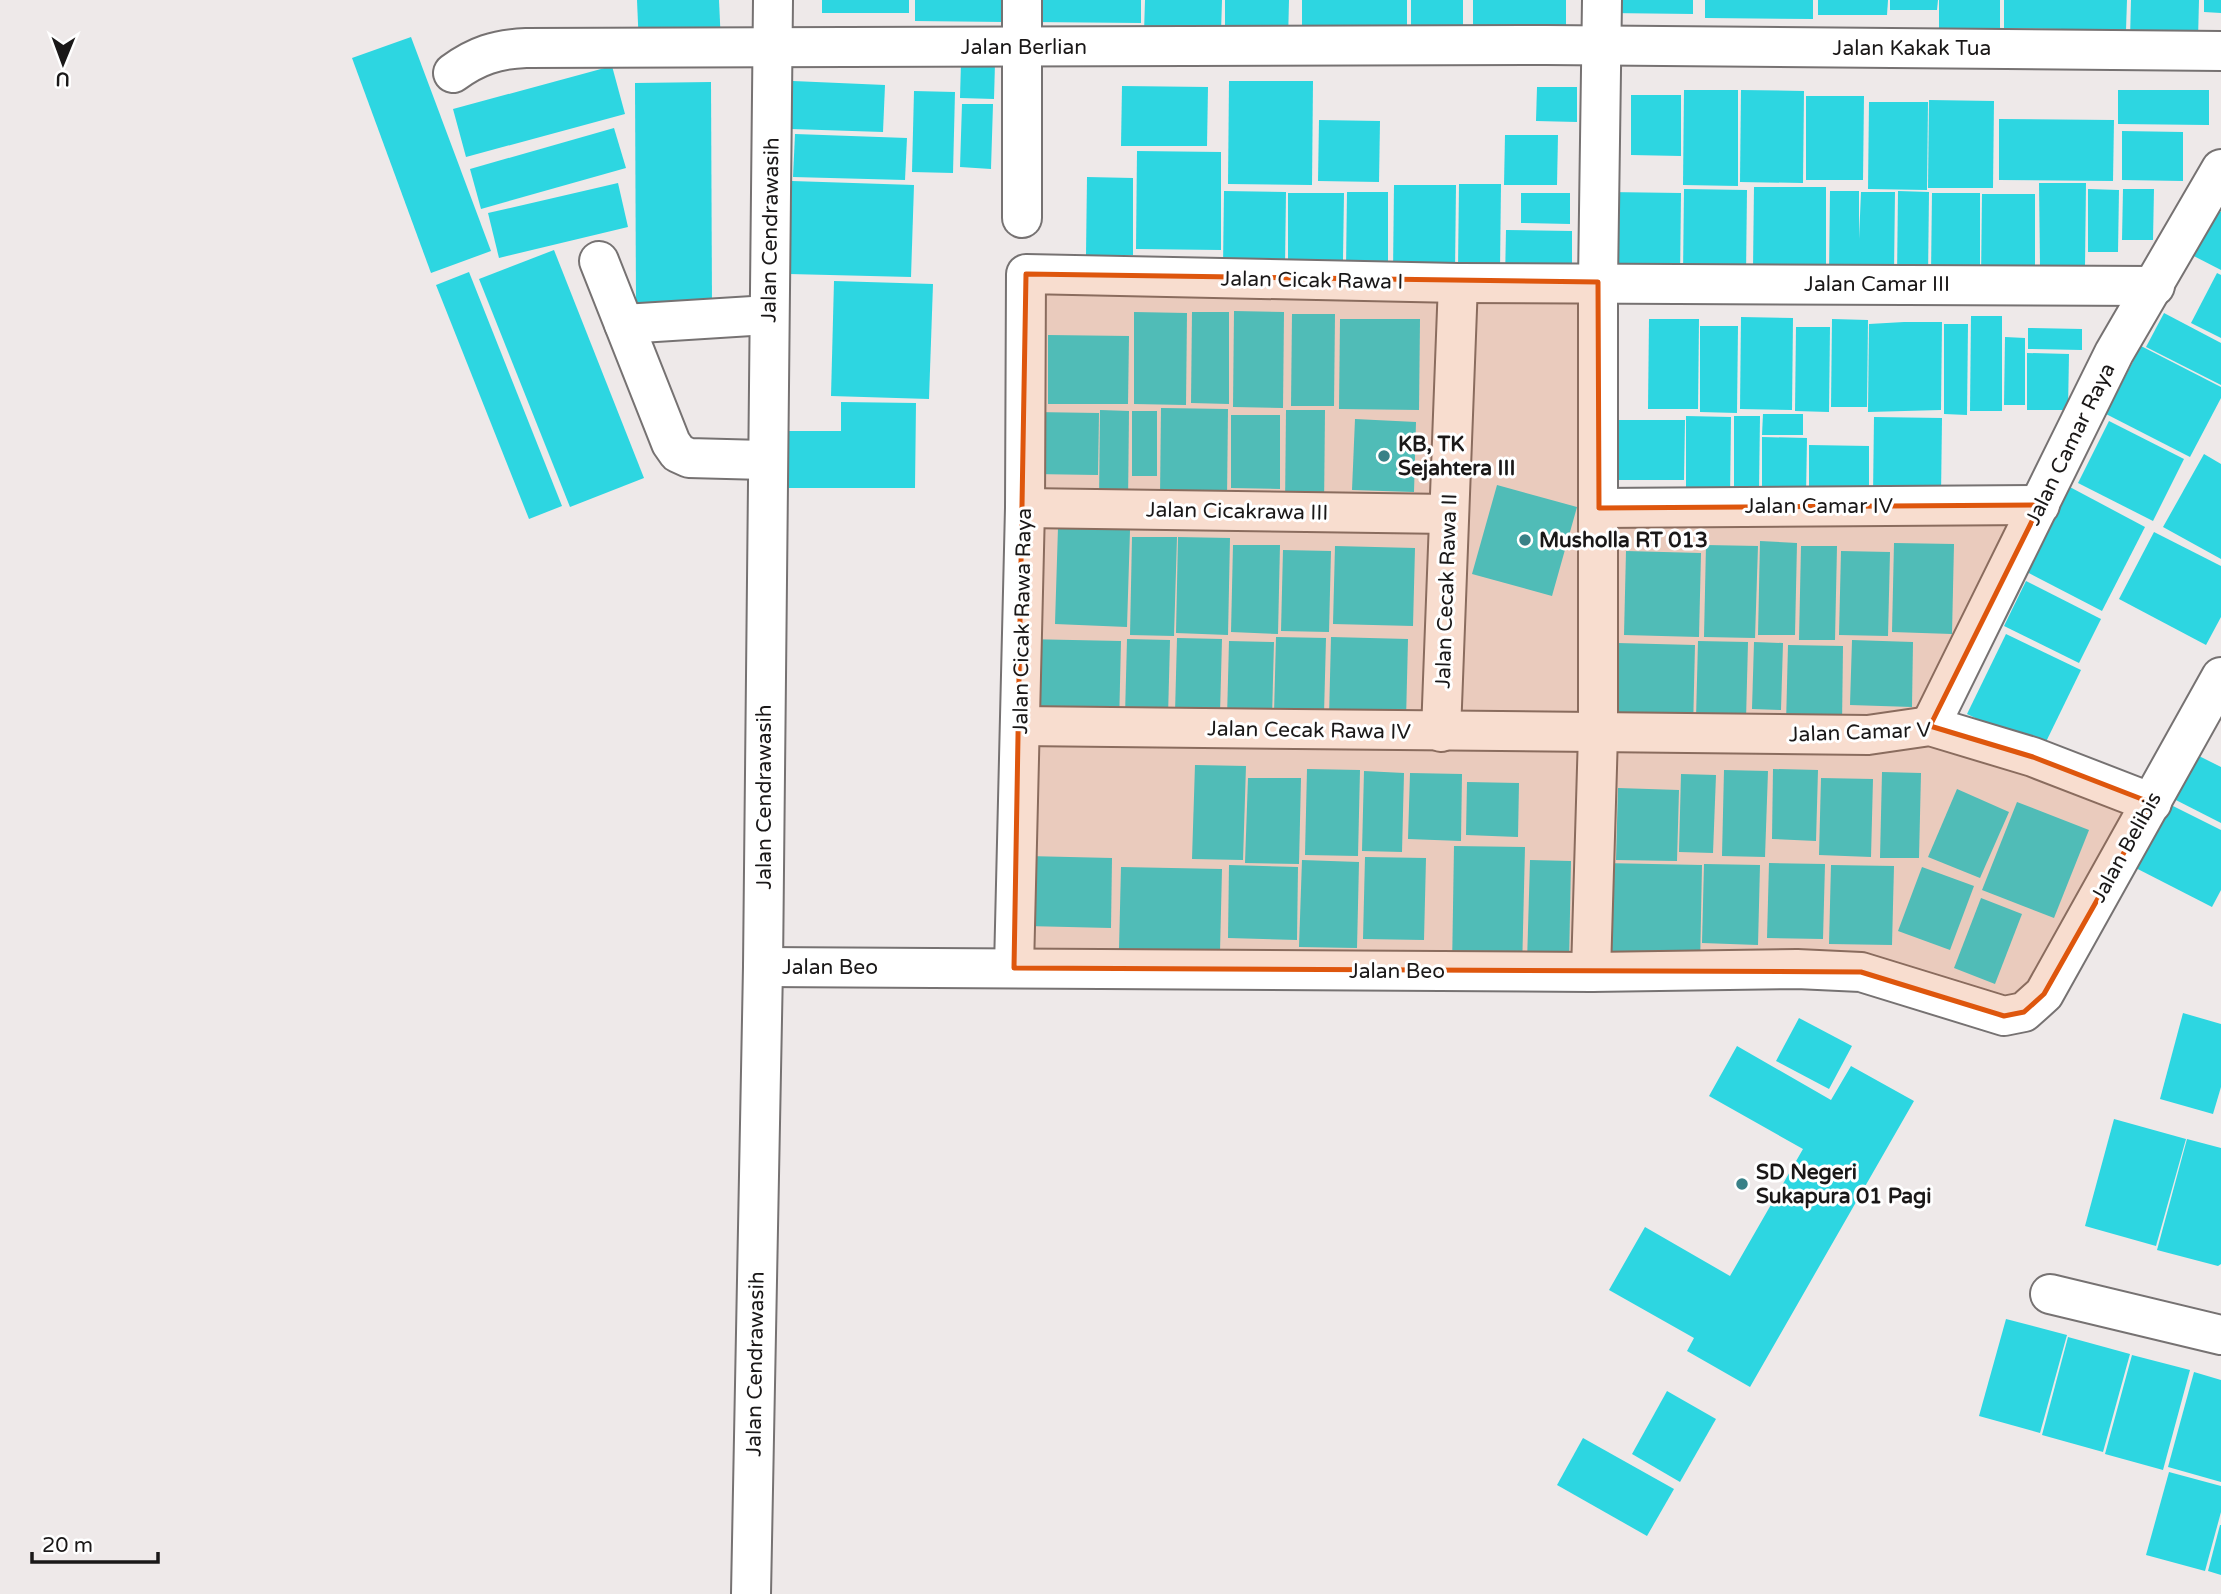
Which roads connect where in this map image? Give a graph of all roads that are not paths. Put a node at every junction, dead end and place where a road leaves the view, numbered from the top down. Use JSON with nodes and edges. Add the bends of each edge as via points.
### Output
{"nodes":[{"id":1,"x":773,"y":0,"type":"edge"},
{"id":2,"x":1023,"y":0,"type":"edge"},
{"id":3,"x":1602,"y":0,"type":"edge"},
{"id":4,"x":773,"y":45,"type":"junction"},
{"id":5,"x":1603,"y":46,"type":"junction"},
{"id":6,"x":1023,"y":47,"type":"junction"},
{"id":7,"x":2221,"y":51,"type":"edge"},
{"id":8,"x":453,"y":73,"type":"dead end"},
{"id":9,"x":2221,"y":169,"type":"edge"},
{"id":10,"x":1023,"y":218,"type":"dead end"},
{"id":11,"x":599,"y":261,"type":"dead end"},
{"id":12,"x":1026,"y":274,"type":"joint"},
{"id":13,"x":1598,"y":282,"type":"junction"},
{"id":14,"x":1458,"y":283,"type":"junction"},
{"id":15,"x":2155,"y":286,"type":"junction"},
{"id":16,"x":768,"y":315,"type":"junction"},
{"id":17,"x":624,"y":324,"type":"junction"},
{"id":18,"x":766,"y":460,"type":"junction"},
{"id":19,"x":2040,"y":505,"type":"junction"},
{"id":20,"x":1025,"y":508,"type":"junction"},
{"id":21,"x":1599,"y":508,"type":"junction"},
{"id":22,"x":1449,"y":514,"type":"junction"},
{"id":23,"x":2221,"y":677,"type":"edge"},
{"id":24,"x":1020,"y":726,"type":"junction"},
{"id":25,"x":1930,"y":726,"type":"junction"},
{"id":26,"x":1441,"y":732,"type":"junction"},
{"id":27,"x":1598,"y":734,"type":"junction"},
{"id":28,"x":2152,"y":803,"type":"junction"},
{"id":29,"x":763,"y":967,"type":"junction"},
{"id":30,"x":1014,"y":968,"type":"junction"},
{"id":31,"x":1591,"y":972,"type":"junction"},
{"id":32,"x":2024,"y":1012,"type":"joint"},
{"id":33,"x":2050,"y":1294,"type":"dead end"},
{"id":34,"x":2221,"y":1335,"type":"edge"},
{"id":35,"x":751,"y":1594,"type":"edge"}],
"edges":[{"from":1,"to":4,"type":"street","name":"Jalan Cendrawasih"},
{"from":2,"to":6,"type":"street"},
{"from":3,"to":5,"type":"street"},
{"from":4,"to":6,"type":"street","name":"Jalan Berlian"},
{"from":4,"to":8,"type":"street","name":"Jalan Berlian","via":[[508,49],[471,60]]},
{"from":4,"to":16,"type":"street","name":"Jalan Cendrawasih"},
{"from":5,"to":6,"type":"street","name":"Jalan Berlian"},
{"from":5,"to":7,"type":"street","name":"Jalan Kakak Tua"},
{"from":5,"to":13,"type":"street"},
{"from":6,"to":10,"type":"street"},
{"from":9,"to":15,"type":"street","name":"Jalan Camar Raya"},
{"from":11,"to":17,"type":"street"},
{"from":12,"to":14,"type":"street","name":"Jalan Cicak Rawa I"},
{"from":12,"to":20,"type":"street","name":"Jalan Cicak Rawa Raya"},
{"from":13,"to":14,"type":"street","name":"Jalan Cicak Rawa I"},
{"from":13,"to":15,"type":"street","name":"Jalan Camar III"},
{"from":13,"to":21,"type":"street"},
{"from":14,"to":22,"type":"street","name":"Jalan Cecak Rawa II"},
{"from":15,"to":19,"type":"street","name":"Jalan Camar Raya","via":[[2115,353]]},
{"from":16,"to":17,"type":"street"},
{"from":16,"to":18,"type":"street","name":"Jalan Cendrawasih"},
{"from":17,"to":18,"type":"street","via":[[678,453],[689,458]]},
{"from":18,"to":29,"type":"street","name":"Jalan Cendrawasih"},
{"from":19,"to":21,"type":"street","name":"Jalan Camar IV"},
{"from":19,"to":25,"type":"street","name":"Jalan Camar Raya"},
{"from":20,"to":22,"type":"street","name":"Jalan Cicakrawa III"},
{"from":20,"to":24,"type":"street","name":"Jalan Cicak Rawa Raya"},
{"from":21,"to":27,"type":"street"},
{"from":22,"to":26,"type":"street","name":"Jalan Cecak Rawa II"},
{"from":23,"to":28,"type":"street","name":"Jalan Belibis"},
{"from":24,"to":26,"type":"street","name":"Jalan Cecak Rawa IV"},
{"from":24,"to":30,"type":"street","name":"Jalan Cicak Rawa Raya"},
{"from":25,"to":27,"type":"street","name":"Jalan Camar V","via":[[1868,735]]},
{"from":25,"to":28,"type":"street","name":"Jalan Camar V","via":[[2033,757]]},
{"from":26,"to":27,"type":"street","name":"Jalan Cecak Rawa IV"},
{"from":27,"to":31,"type":"street"},
{"from":28,"to":32,"type":"street","name":"Jalan Belibis","via":[[2044,994]]},
{"from":29,"to":30,"type":"street","name":"Jalan Beo"},
{"from":29,"to":35,"type":"street","name":"Jalan Cendrawasih"},
{"from":30,"to":31,"type":"street","name":"Jalan Beo"},
{"from":31,"to":32,"type":"street","name":"Jalan Beo","via":[[1797,968],[1861,972],[2004,1016]]},
{"from":33,"to":34,"type":"street"}]}
